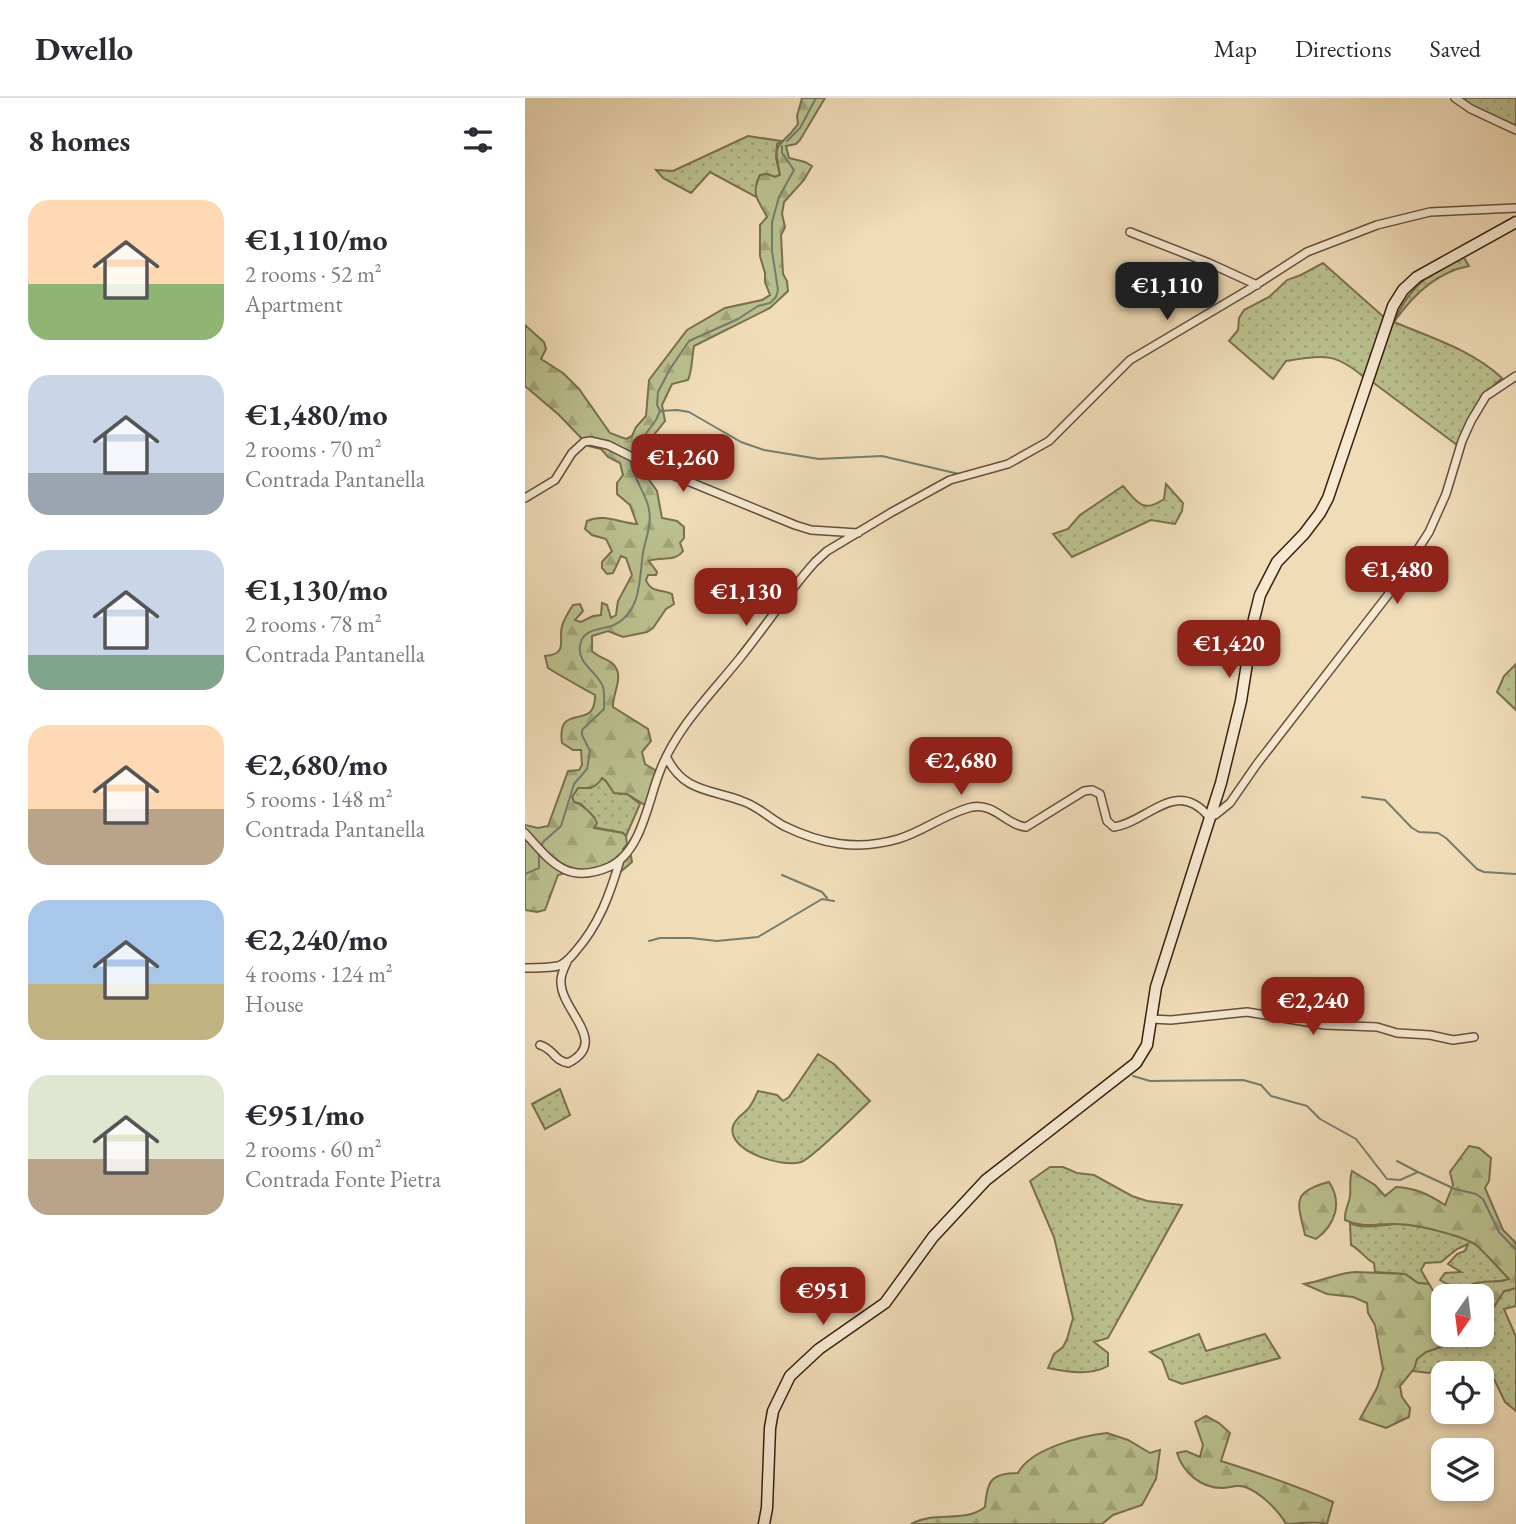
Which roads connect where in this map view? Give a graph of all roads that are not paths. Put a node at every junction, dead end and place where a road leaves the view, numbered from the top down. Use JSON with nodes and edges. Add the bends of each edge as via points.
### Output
{"nodes":[{"id":1,"x":1455,"y":98,"type":"edge"},
{"id":2,"x":1516,"y":130,"type":"edge"},
{"id":3,"x":1516,"y":208,"type":"edge"},
{"id":4,"x":1516,"y":222,"type":"edge"},
{"id":5,"x":1130,"y":232,"type":"dead end"},
{"id":6,"x":1257,"y":285,"type":"junction"},
{"id":7,"x":1516,"y":376,"type":"edge"},
{"id":8,"x":525,"y":498,"type":"edge"},
{"id":9,"x":859,"y":533,"type":"junction"},
{"id":10,"x":667,"y":758,"type":"junction"},
{"id":11,"x":1209,"y":817,"type":"junction"},
{"id":12,"x":525,"y":833,"type":"edge"},
{"id":13,"x":620,"y":860,"type":"junction"},
{"id":14,"x":567,"y":961,"type":"junction"},
{"id":15,"x":525,"y":968,"type":"edge"},
{"id":16,"x":1151,"y":1019,"type":"junction"},
{"id":17,"x":1474,"y":1037,"type":"dead end"},
{"id":18,"x":540,"y":1045,"type":"dead end"},
{"id":19,"x":764,"y":1524,"type":"edge"}],
"edges":[{"from":1,"to":2,"type":"street"},
{"from":3,"to":6,"type":"street","via":[[1430,212],[1377,226],[1307,252]]},
{"from":4,"to":11,"type":"street","via":[[1417,277],[1393,306],[1328,498],[1312,524],[1276,562],[1260,595],[1241,701]]},
{"from":5,"to":6,"type":"street"},
{"from":6,"to":9,"type":"street","via":[[1131,360],[1049,441],[1008,464],[950,480]]},
{"from":7,"to":11,"type":"street","via":[[1486,396],[1471,421],[1441,507],[1391,591],[1230,803]]},
{"from":8,"to":9,"type":"street","via":[[555,480],[572,453],[590,441],[795,525]]},
{"from":9,"to":10,"type":"street","via":[[827,551],[803,576],[681,732]]},
{"from":10,"to":11,"type":"street","via":[[689,784],[745,802],[782,825],[840,846],[899,839],[972,807],[987,807],[1026,827],[1092,790],[1100,794],[1107,821],[1114,827],[1174,801],[1201,806]]},
{"from":10,"to":13,"type":"street","via":[[648,813]]},
{"from":11,"to":16,"type":"street","via":[[1165,953]]},
{"from":12,"to":13,"type":"street","via":[[559,868],[575,874]]},
{"from":13,"to":14,"type":"street","via":[[597,924]]},
{"from":14,"to":15,"type":"street"},
{"from":14,"to":18,"type":"street","via":[[560,985],[586,1042],[568,1063]]},
{"from":16,"to":17,"type":"street","via":[[1247,1012],[1453,1040]]},
{"from":16,"to":19,"type":"street","via":[[1147,1045],[1136,1063],[986,1181],[933,1237],[885,1303],[799,1366],[773,1411]]}]}
